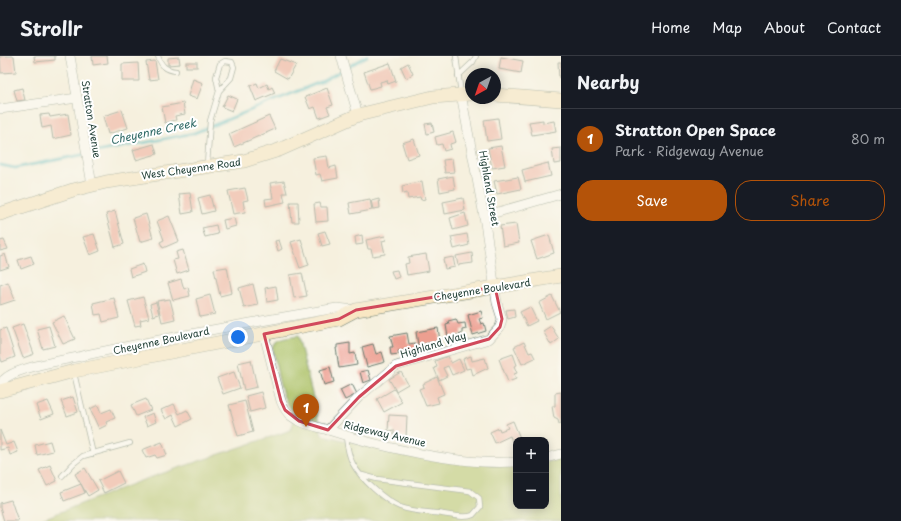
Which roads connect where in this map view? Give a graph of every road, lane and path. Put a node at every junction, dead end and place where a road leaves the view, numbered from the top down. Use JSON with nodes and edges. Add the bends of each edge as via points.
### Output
{"nodes":[{"id":1,"x":70,"y":56,"type":"edge"},
{"id":2,"x":158,"y":56,"type":"edge"},
{"id":3,"x":456,"y":56,"type":"edge"},
{"id":4,"x":476,"y":56,"type":"edge"},
{"id":5,"x":342,"y":59,"type":"edge"},
{"id":6,"x":176,"y":71,"type":"dead end"},
{"id":7,"x":458,"y":76,"type":"junction"},
{"id":8,"x":219,"y":91,"type":"junction"},
{"id":9,"x":465,"y":92,"type":"edge"},
{"id":10,"x":465,"y":94,"type":"edge"},
{"id":11,"x":501,"y":95,"type":"edge"},
{"id":12,"x":77,"y":98,"type":"junction"},
{"id":13,"x":561,"y":100,"type":"edge"},
{"id":14,"x":467,"y":104,"type":"edge"},
{"id":15,"x":0,"y":109,"type":"edge"},
{"id":16,"x":358,"y":115,"type":"junction"},
{"id":17,"x":207,"y":167,"type":"junction"},
{"id":18,"x":92,"y":185,"type":"junction"},
{"id":19,"x":561,"y":194,"type":"edge"},
{"id":20,"x":0,"y":214,"type":"edge"},
{"id":21,"x":484,"y":216,"type":"junction"},
{"id":22,"x":561,"y":276,"type":"edge"},
{"id":23,"x":495,"y":287,"type":"junction"},
{"id":24,"x":356,"y":310,"type":"junction"},
{"id":25,"x":264,"y":334,"type":"junction"},
{"id":26,"x":74,"y":371,"type":"junction"},
{"id":27,"x":0,"y":390,"type":"edge"},
{"id":28,"x":328,"y":430,"type":"junction"},
{"id":29,"x":346,"y":437,"type":"junction"},
{"id":30,"x":130,"y":443,"type":"dead end"},
{"id":31,"x":93,"y":454,"type":"junction"},
{"id":32,"x":561,"y":454,"type":"edge"},
{"id":33,"x":549,"y":457,"type":"edge"},
{"id":34,"x":513,"y":462,"type":"edge"},
{"id":35,"x":362,"y":474,"type":"junction"},
{"id":36,"x":62,"y":476,"type":"dead end"}],
"edges":[{"from":1,"to":12,"type":"street","name":"Stratton Avenue"},
{"from":2,"to":6,"type":"lane","via":[[162,66]]},
{"from":3,"to":7,"type":"lane"},
{"from":4,"to":7,"type":"lane"},
{"from":5,"to":16,"type":"street"},
{"from":7,"to":9,"type":"lane"},
{"from":8,"to":8,"type":"lane","via":[[216,76],[220,64],[225,61],[232,62],[232,78]]},
{"from":8,"to":17,"type":"lane","via":[[210,125]]},
{"from":10,"to":16,"type":"street","name":"West Cheyenne Road","via":[[401,103]]},
{"from":11,"to":13,"type":"street"},
{"from":12,"to":15,"type":"street"},
{"from":12,"to":18,"type":"street","name":"Stratton Avenue"},
{"from":14,"to":21,"type":"street","name":"Highland Street"},
{"from":16,"to":17,"type":"street","name":"West Cheyenne Road","via":[[269,154],[232,164]]},
{"from":17,"to":18,"type":"street","name":"West Cheyenne Road"},
{"from":18,"to":20,"type":"street","name":"West Cheyenne Road"},
{"from":19,"to":21,"type":"street"},
{"from":21,"to":23,"type":"street","name":"Highland Street"},
{"from":22,"to":23,"type":"street","name":"Cheyenne Boulevard"},
{"from":23,"to":24,"type":"street","name":"Cheyenne Boulevard"},
{"from":23,"to":28,"type":"street","name":"Highland Way","via":[[502,319],[496,334],[489,339],[396,366],[359,397]]},
{"from":24,"to":25,"type":"street","name":"Cheyenne Boulevard","via":[[339,319]]},
{"from":24,"to":27,"type":"street","name":"Cheyenne Boulevard","via":[[337,308],[188,333],[52,363],[19,371],[7,377],[2,381]]},
{"from":25,"to":26,"type":"street","name":"Cheyenne Boulevard"},
{"from":25,"to":28,"type":"street","name":"Ridgeway Avenue","via":[[277,389],[285,410],[299,420]]},
{"from":26,"to":27,"type":"street","name":"Cheyenne Boulevard"},
{"from":26,"to":31,"type":"lane"},
{"from":28,"to":29,"type":"street","name":"Ridgeway Avenue"},
{"from":29,"to":34,"type":"street","name":"Ridgeway Avenue","via":[[451,458]]},
{"from":29,"to":35,"type":"lane","via":[[347,452]]},
{"from":30,"to":31,"type":"lane"},
{"from":31,"to":36,"type":"lane","via":[[83,456]]},
{"from":32,"to":33,"type":"street"},
{"from":35,"to":35,"type":"lane","via":[[383,496],[410,510],[470,517],[480,507],[479,498],[470,491],[377,480]]}]}
